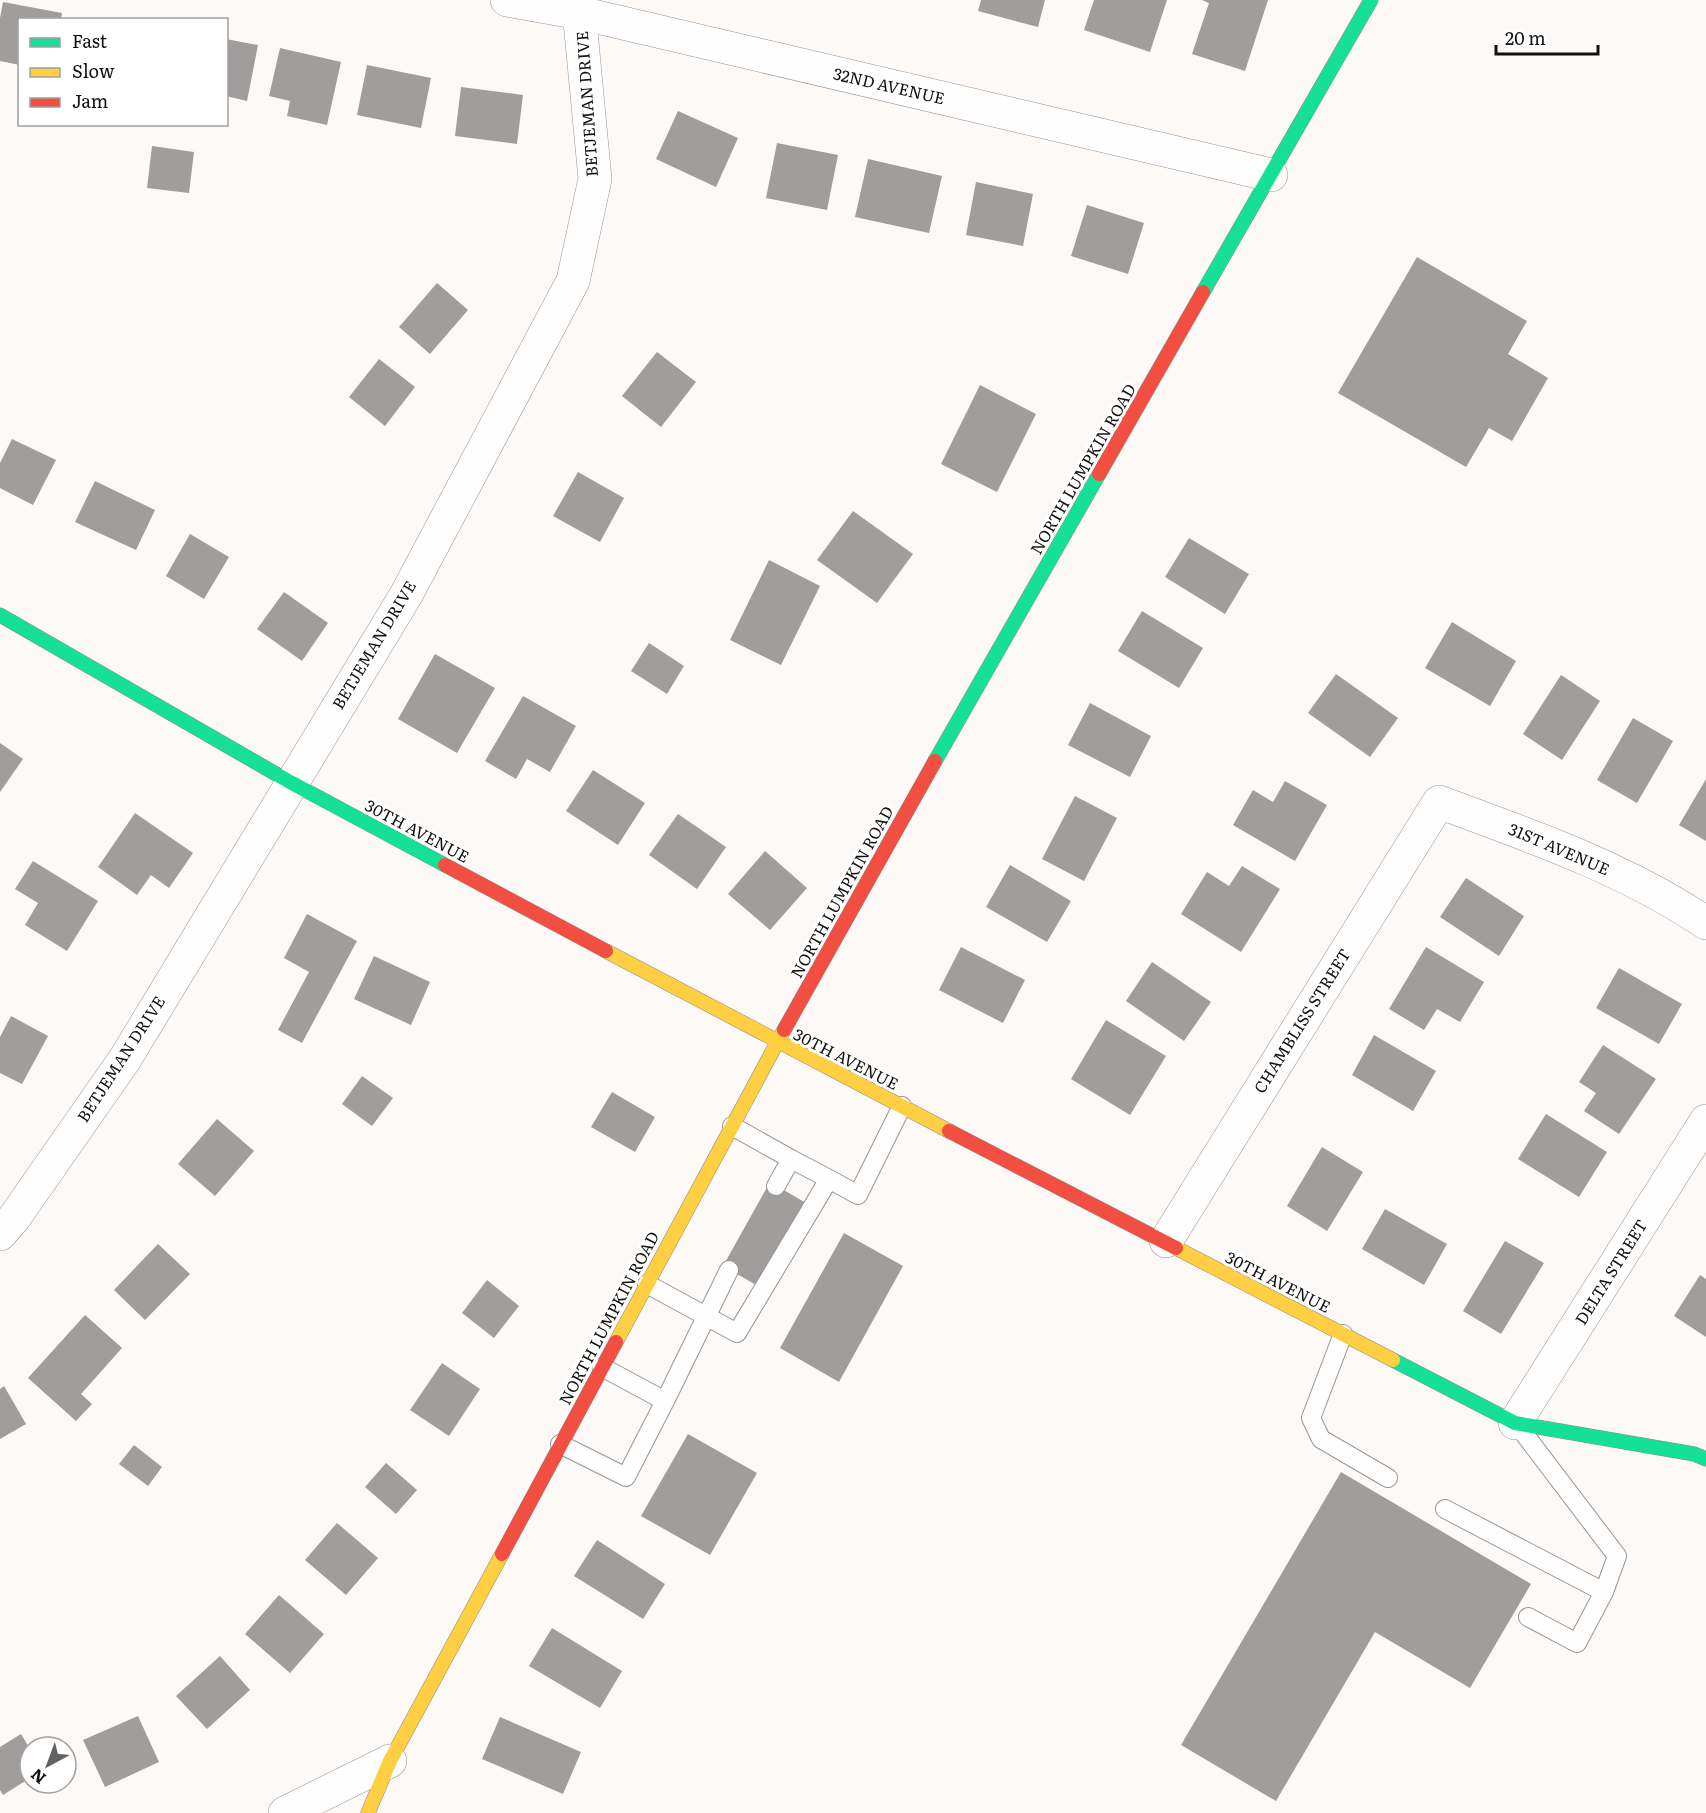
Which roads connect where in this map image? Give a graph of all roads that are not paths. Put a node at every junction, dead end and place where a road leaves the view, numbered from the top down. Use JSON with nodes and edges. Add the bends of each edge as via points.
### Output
{"nodes":[{"id":1,"x":507,"y":0,"type":"edge"},
{"id":2,"x":1371,"y":0,"type":"edge"},
{"id":3,"x":579,"y":7,"type":"edge"},
{"id":4,"x":1271,"y":175,"type":"junction"},
{"id":5,"x":0,"y":615,"type":"edge"},
{"id":6,"x":290,"y":782,"type":"junction"},
{"id":7,"x":1439,"y":802,"type":"joint"},
{"id":8,"x":1706,"y":923,"type":"edge"},
{"id":9,"x":777,"y":1042,"type":"junction"},
{"id":10,"x":902,"y":1106,"type":"junction"},
{"id":11,"x":1706,"y":1121,"type":"edge"},
{"id":12,"x":732,"y":1126,"type":"junction"},
{"id":13,"x":791,"y":1159,"type":"junction"},
{"id":14,"x":829,"y":1179,"type":"junction"},
{"id":15,"x":776,"y":1186,"type":"dead end"},
{"id":16,"x":0,"y":1234,"type":"edge"},
{"id":17,"x":1166,"y":1241,"type":"junction"},
{"id":18,"x":729,"y":1269,"type":"dead end"},
{"id":19,"x":647,"y":1284,"type":"junction"},
{"id":20,"x":705,"y":1316,"type":"junction"},
{"id":21,"x":1343,"y":1334,"type":"junction"},
{"id":22,"x":602,"y":1367,"type":"junction"},
{"id":23,"x":665,"y":1401,"type":"junction"},
{"id":24,"x":1515,"y":1423,"type":"junction"},
{"id":25,"x":560,"y":1444,"type":"junction"},
{"id":26,"x":1706,"y":1459,"type":"edge"},
{"id":27,"x":1388,"y":1478,"type":"dead end"},
{"id":28,"x":1445,"y":1509,"type":"dead end"},
{"id":29,"x":1604,"y":1592,"type":"junction"},
{"id":30,"x":1528,"y":1617,"type":"dead end"},
{"id":31,"x":390,"y":1761,"type":"junction"},
{"id":32,"x":285,"y":1813,"type":"edge"},
{"id":33,"x":368,"y":1813,"type":"edge"}],
"edges":[{"from":1,"to":3,"type":"street","name":"32ND AVENUE"},
{"from":2,"to":4,"type":"street","name":"NORTH LUMPKIN ROAD"},
{"from":3,"to":4,"type":"street","name":"32ND AVENUE"},
{"from":3,"to":6,"type":"street","name":"BETJEMAN DRIVE","via":[[595,179],[573,281],[406,595]]},
{"from":4,"to":9,"type":"street","name":"NORTH LUMPKIN ROAD"},
{"from":5,"to":6,"type":"street","name":"30TH AVENUE"},
{"from":6,"to":9,"type":"street","name":"30TH AVENUE"},
{"from":6,"to":16,"type":"street","name":"BETJEMAN DRIVE","via":[[125,1059]]},
{"from":7,"to":8,"type":"street","name":"31ST AVENUE","via":[[1581,855],[1680,905]]},
{"from":7,"to":17,"type":"street","name":"CHAMBLISS STREET"},
{"from":9,"to":10,"type":"street","name":"30TH AVENUE"},
{"from":9,"to":12,"type":"street","name":"NORTH LUMPKIN ROAD"},
{"from":10,"to":14,"type":"lane","via":[[858,1195]]},
{"from":10,"to":17,"type":"street","name":"30TH AVENUE"},
{"from":11,"to":24,"type":"street","name":"DELTA STREET"},
{"from":12,"to":13,"type":"lane"},
{"from":12,"to":19,"type":"street","name":"NORTH LUMPKIN ROAD"},
{"from":13,"to":14,"type":"lane"},
{"from":13,"to":15,"type":"lane"},
{"from":14,"to":20,"type":"lane","via":[[737,1333]]},
{"from":17,"to":21,"type":"street","name":"30TH AVENUE"},
{"from":18,"to":20,"type":"lane"},
{"from":19,"to":20,"type":"lane"},
{"from":19,"to":22,"type":"street","name":"NORTH LUMPKIN ROAD"},
{"from":20,"to":23,"type":"lane"},
{"from":21,"to":24,"type":"street","name":"30TH AVENUE"},
{"from":21,"to":27,"type":"lane","via":[[1311,1418],[1321,1439]]},
{"from":22,"to":23,"type":"lane"},
{"from":22,"to":25,"type":"street","name":"NORTH LUMPKIN ROAD"},
{"from":23,"to":25,"type":"lane","via":[[626,1477]]},
{"from":24,"to":26,"type":"street","name":"30TH AVENUE"},
{"from":24,"to":29,"type":"lane","via":[[1617,1556]]},
{"from":25,"to":31,"type":"street","name":"NORTH LUMPKIN ROAD"},
{"from":28,"to":29,"type":"lane"},
{"from":29,"to":30,"type":"lane","via":[[1577,1643]]},
{"from":31,"to":32,"type":"street"},
{"from":31,"to":33,"type":"street","name":"NORTH LUMPKIN ROAD"}]}
